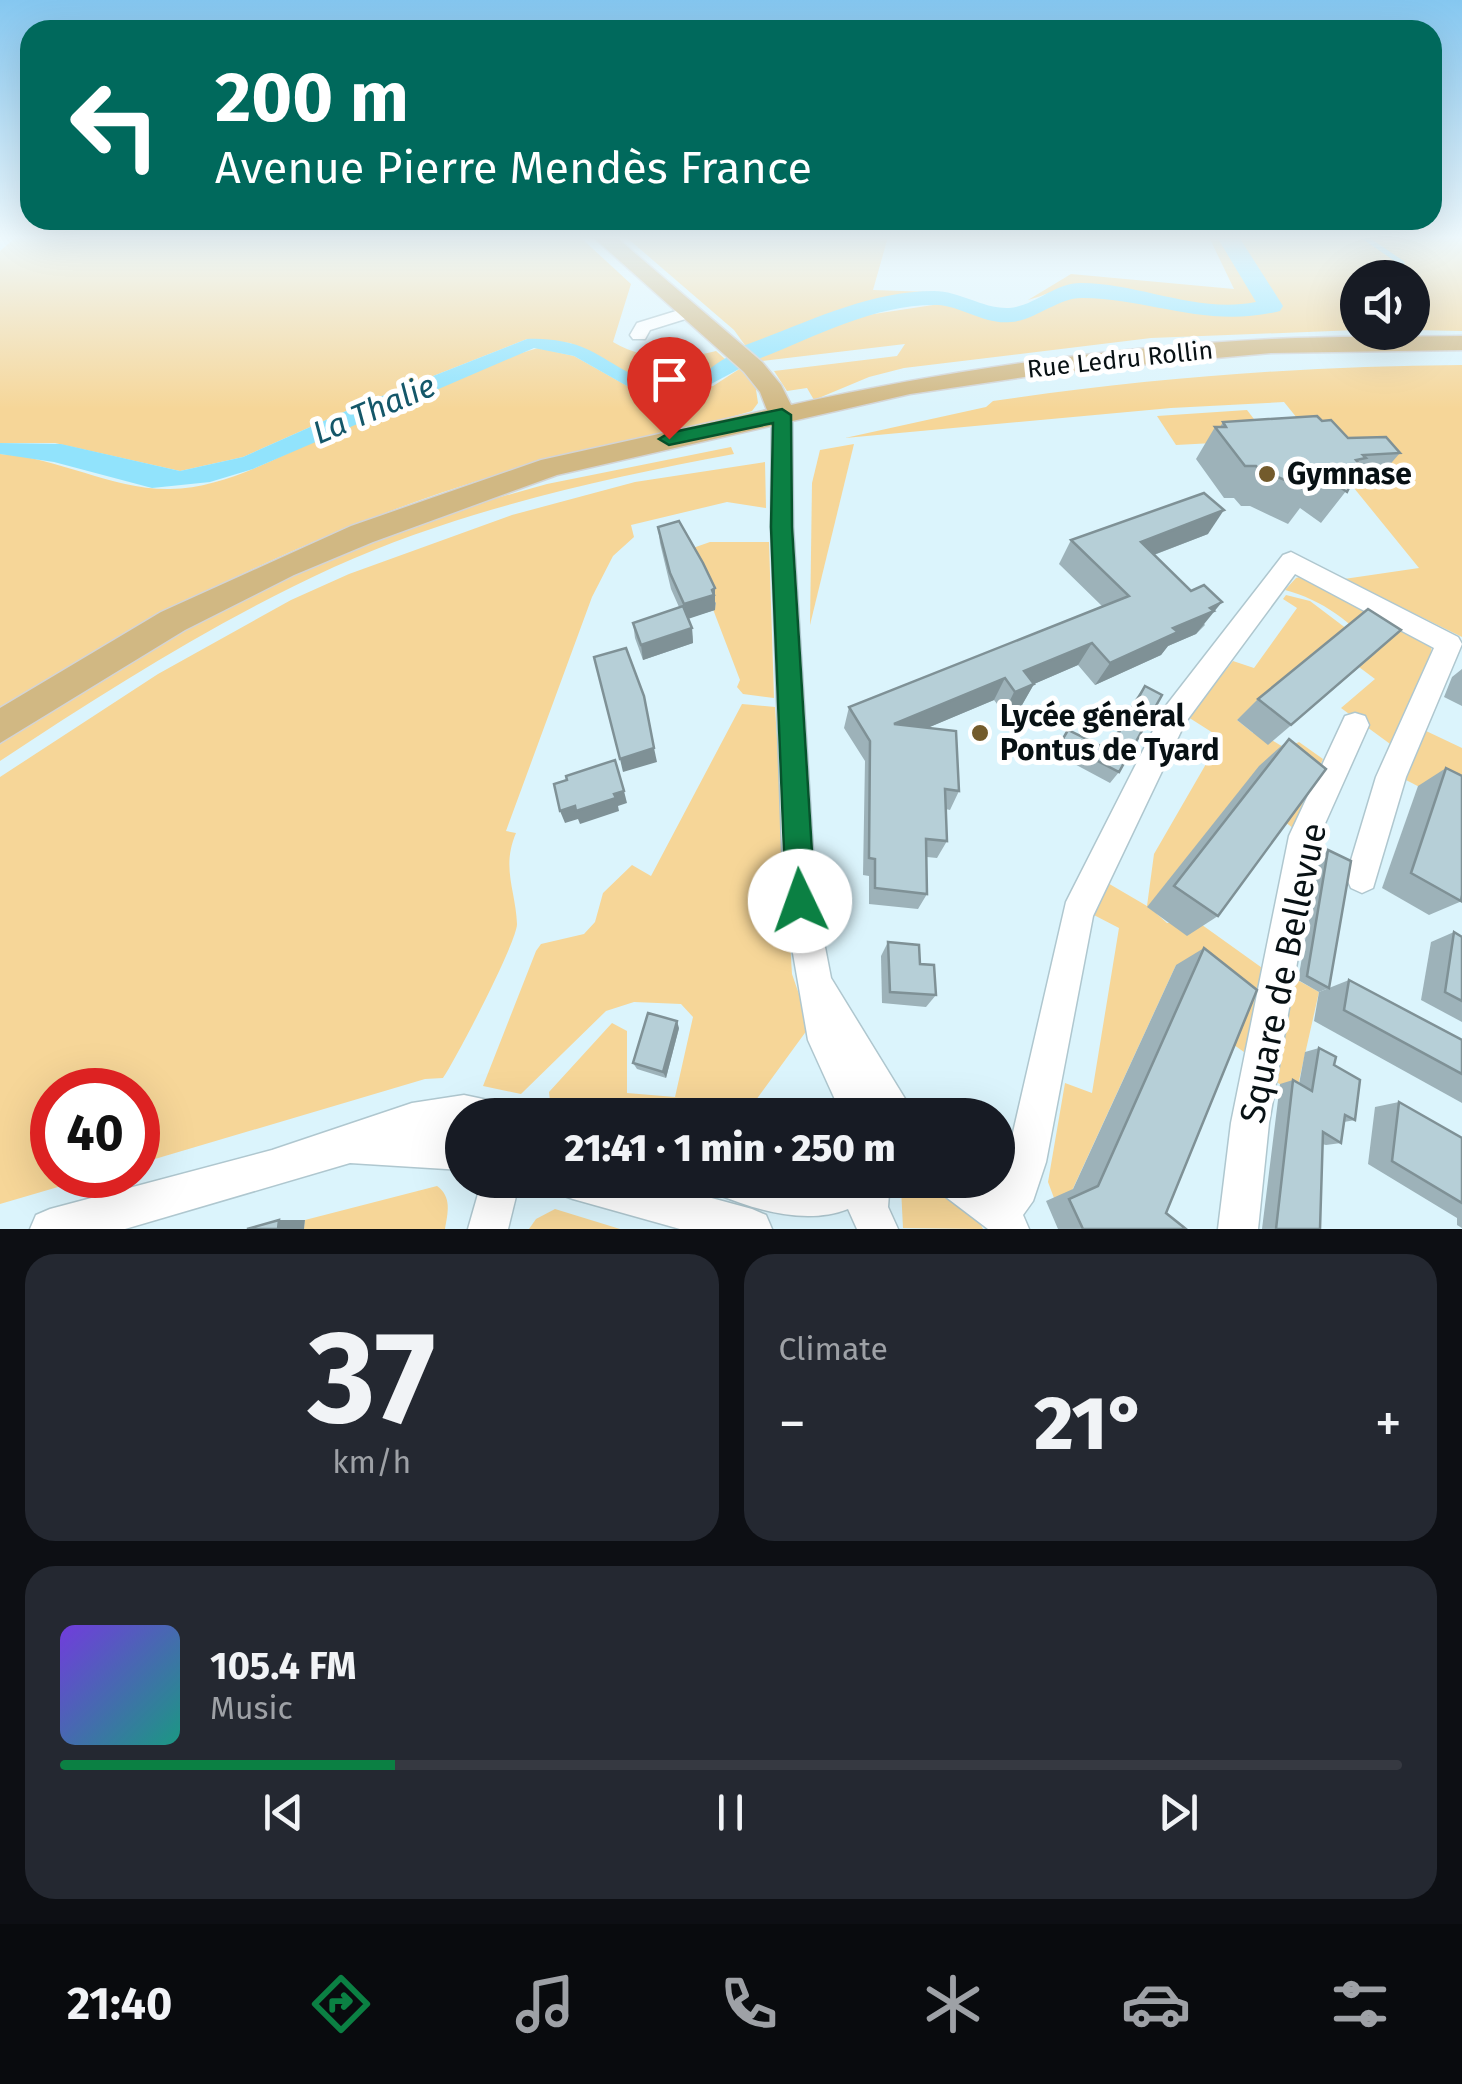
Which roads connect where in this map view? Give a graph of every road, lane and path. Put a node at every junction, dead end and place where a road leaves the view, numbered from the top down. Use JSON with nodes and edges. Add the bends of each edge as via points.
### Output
{"nodes":[{"id":1,"x":669,"y":294,"type":"edge"},
{"id":2,"x":689,"y":312,"type":"junction"},
{"id":3,"x":640,"y":336,"type":"dead end"},
{"id":4,"x":1462,"y":343,"type":"edge"},
{"id":5,"x":1462,"y":354,"type":"edge"},
{"id":6,"x":782,"y":422,"type":"junction"},
{"id":7,"x":1456,"y":647,"type":"edge"},
{"id":8,"x":1354,"y":724,"type":"dead end"},
{"id":9,"x":0,"y":727,"type":"edge"},
{"id":10,"x":1362,"y":876,"type":"dead end"},
{"id":11,"x":810,"y":970,"type":"junction"},
{"id":12,"x":853,"y":1098,"type":"edge"},
{"id":13,"x":886,"y":1098,"type":"edge"},
{"id":14,"x":445,"y":1116,"type":"edge"},
{"id":15,"x":347,"y":1145,"type":"junction"},
{"id":16,"x":445,"y":1149,"type":"edge"},
{"id":17,"x":496,"y":1198,"type":"edge"},
{"id":18,"x":639,"y":1198,"type":"edge"},
{"id":19,"x":869,"y":1198,"type":"edge"},
{"id":20,"x":978,"y":1198,"type":"edge"},
{"id":21,"x":1005,"y":1221,"type":"edge"},
{"id":22,"x":50,"y":1229,"type":"edge"},
{"id":23,"x":488,"y":1229,"type":"edge"},
{"id":24,"x":752,"y":1229,"type":"edge"},
{"id":25,"x":878,"y":1229,"type":"edge"},
{"id":26,"x":1238,"y":1229,"type":"edge"}],
"edges":[{"from":1,"to":2,"type":"main road"},
{"from":2,"to":3,"type":"street","via":[[643,327]]},
{"from":2,"to":6,"type":"main road","via":[[753,367],[772,390]]},
{"from":4,"to":6,"type":"main road","name":"Rue Ledru Rollin","via":[[1271,346],[1130,357],[910,386]]},
{"from":5,"to":6,"type":"main road","name":"Rue Ledru Rollin","via":[[1124,370]]},
{"from":6,"to":9,"type":"main road","via":[[499,487],[377,528],[173,621]]},
{"from":6,"to":11,"type":"street","via":[[789,702]]},
{"from":7,"to":10,"type":"street","via":[[1391,777]]},
{"from":7,"to":21,"type":"street","via":[[1291,562],[1175,715],[1077,913],[1027,1162]]},
{"from":8,"to":26,"type":"street","name":"Square de Bellevue","via":[[1304,836],[1250,1123]]},
{"from":11,"to":12,"type":"street","via":[[826,1040]]},
{"from":11,"to":13,"type":"street"},
{"from":14,"to":15,"type":"street"},
{"from":15,"to":16,"type":"street"},
{"from":15,"to":22,"type":"street"},
{"from":17,"to":23,"type":"street"},
{"from":18,"to":24,"type":"street"},
{"from":19,"to":25,"type":"street"},
{"from":20,"to":21,"type":"street"}]}
